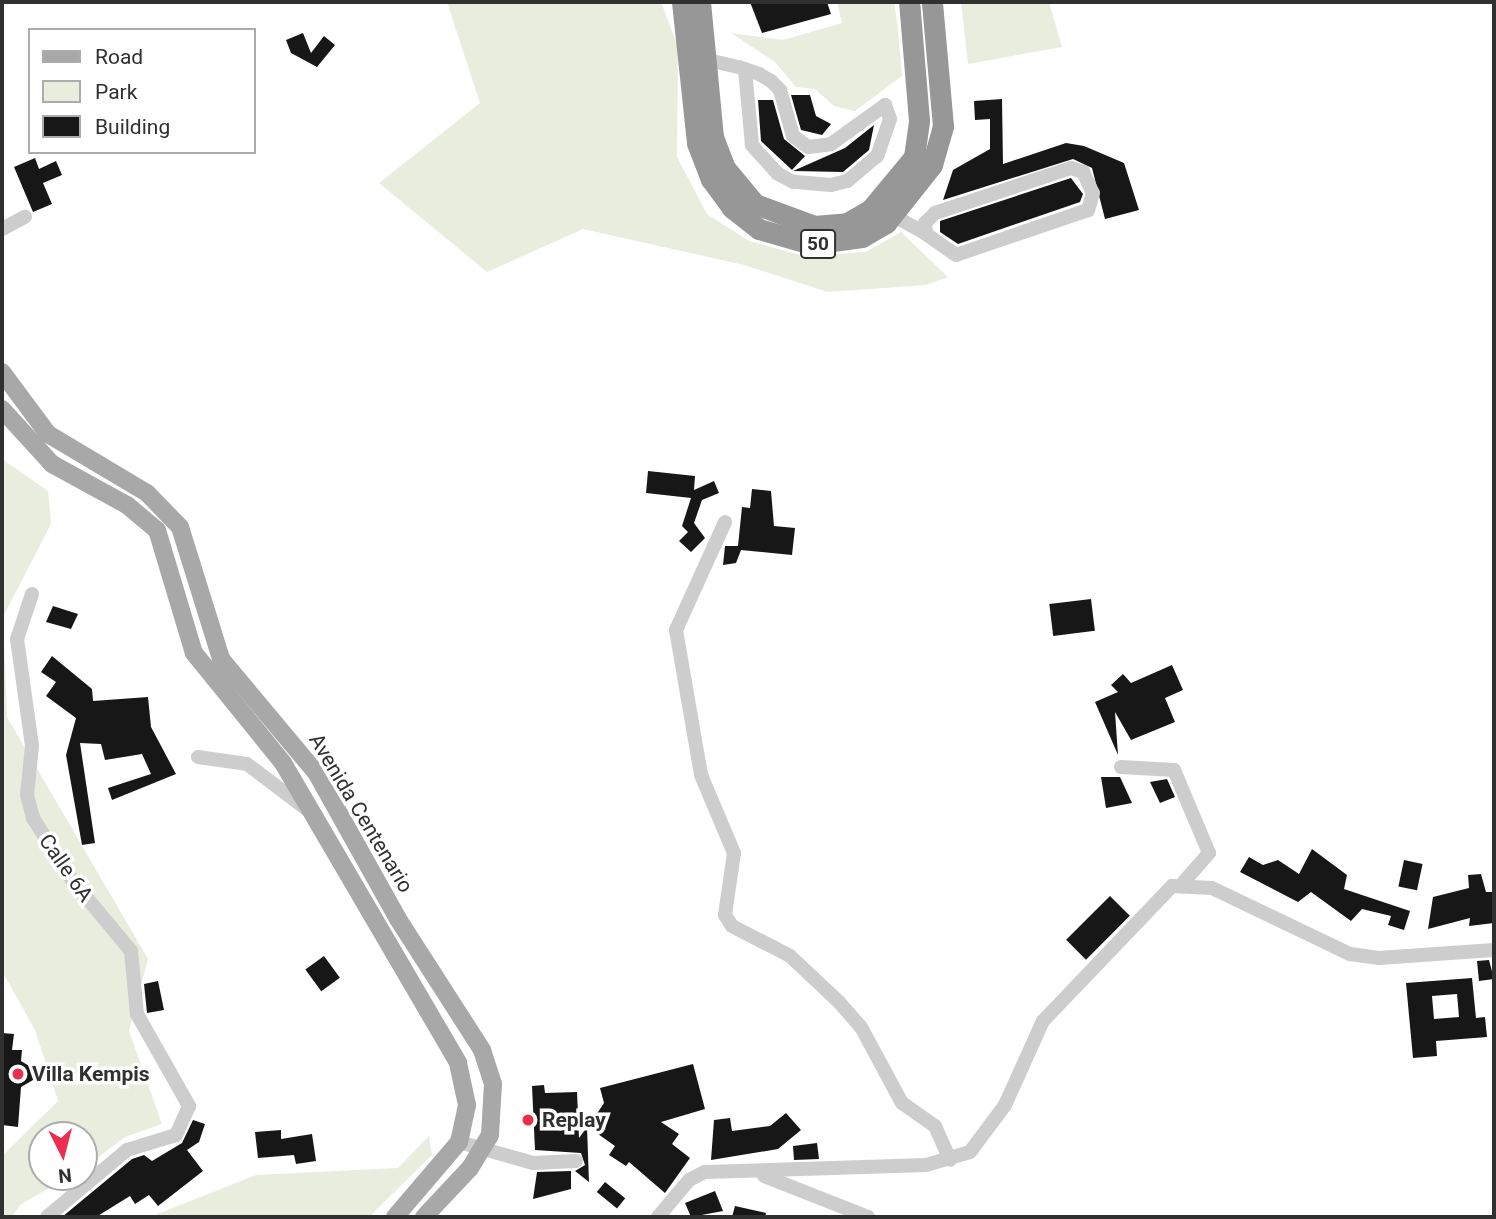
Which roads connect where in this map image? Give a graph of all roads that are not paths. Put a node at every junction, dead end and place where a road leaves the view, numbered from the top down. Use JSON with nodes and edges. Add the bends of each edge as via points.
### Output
{"nodes":[{"id":1,"x":682,"y":2,"type":"edge"},
{"id":2,"x":700,"y":2,"type":"edge"},
{"id":3,"x":909,"y":2,"type":"edge"},
{"id":4,"x":932,"y":2,"type":"edge"},
{"id":5,"x":708,"y":60,"type":"junction"},
{"id":6,"x":745,"y":69,"type":"junction"},
{"id":7,"x":899,"y":211,"type":"junction"},
{"id":8,"x":24,"y":216,"type":"dead end"},
{"id":9,"x":927,"y":226,"type":"junction"},
{"id":10,"x":2,"y":229,"type":"edge"},
{"id":11,"x":2,"y":372,"type":"edge"},
{"id":12,"x":2,"y":409,"type":"edge"},
{"id":13,"x":725,"y":522,"type":"dead end"},
{"id":14,"x":32,"y":594,"type":"dead end"},
{"id":15,"x":198,"y":757,"type":"dead end"},
{"id":16,"x":1121,"y":767,"type":"dead end"},
{"id":17,"x":318,"y":818,"type":"junction"},
{"id":18,"x":1183,"y":883,"type":"junction"},
{"id":19,"x":1494,"y":950,"type":"edge"},
{"id":20,"x":459,"y":1142,"type":"junction"},
{"id":21,"x":483,"y":1152,"type":"junction"},
{"id":22,"x":950,"y":1160,"type":"junction"},
{"id":23,"x":576,"y":1161,"type":"dead end"},
{"id":24,"x":746,"y":1172,"type":"junction"},
{"id":25,"x":47,"y":1217,"type":"edge"},
{"id":26,"x":395,"y":1217,"type":"edge"},
{"id":27,"x":424,"y":1217,"type":"edge"},
{"id":28,"x":658,"y":1217,"type":"edge"},
{"id":29,"x":869,"y":1217,"type":"edge"}],
"edges":[{"from":1,"to":7,"type":"highway","number":"50","via":[[697,143],[732,208],[775,236],[811,244],[862,237]]},
{"from":2,"to":5,"type":"highway","number":"50"},
{"from":3,"to":5,"type":"highway","number":"50","via":[[919,120],[914,157],[885,198],[847,223],[784,220],[755,204],[734,182],[713,137]]},
{"from":4,"to":7,"type":"highway","number":"50","via":[[942,136],[932,166]]},
{"from":5,"to":6,"type":"street"},
{"from":6,"to":6,"type":"street","via":[[780,90],[788,126],[808,146],[831,144],[885,105],[890,119],[877,156],[848,181],[831,185],[793,182],[777,173],[752,145]]},
{"from":7,"to":9,"type":"street"},
{"from":8,"to":10,"type":"street"},
{"from":9,"to":9,"type":"street","via":[[956,255],[1088,210],[1095,197],[1083,172],[1071,168]]},
{"from":11,"to":21,"type":"main road","name":"Avenida Centenario","via":[[48,433],[148,493],[180,527],[221,659],[317,774],[398,919],[482,1050],[495,1098]]},
{"from":12,"to":17,"type":"main road","name":"Avenida Centenario","via":[[52,464],[127,505],[157,530],[194,653],[283,763]]},
{"from":13,"to":22,"type":"street","via":[[676,630],[701,775],[734,853],[725,915],[732,926],[790,956],[839,1002],[861,1027],[902,1103],[935,1125]]},
{"from":14,"to":25,"type":"street","name":"Calle 6A","via":[[17,639],[32,746],[27,795],[33,818],[72,880],[131,951],[136,1014],[189,1106],[185,1124],[161,1143],[127,1150]]},
{"from":15,"to":17,"type":"street","via":[[247,764]]},
{"from":16,"to":18,"type":"street","via":[[1174,770],[1209,853]]},
{"from":17,"to":20,"type":"main road","name":"Avenida Centenario","via":[[458,1063],[467,1105]]},
{"from":18,"to":19,"type":"street","via":[[1212,888],[1350,954],[1379,958]]},
{"from":18,"to":22,"type":"street","via":[[1162,890],[1043,1021],[993,1126],[970,1152]]},
{"from":20,"to":21,"type":"street"},
{"from":20,"to":26,"type":"main road","name":"Avenida Centenario"},
{"from":21,"to":23,"type":"street","via":[[533,1163]]},
{"from":21,"to":27,"type":"main road","name":"Avenida Centenario"},
{"from":22,"to":24,"type":"street"},
{"from":24,"to":28,"type":"street","via":[[696,1174]]},
{"from":24,"to":29,"type":"street","via":[[802,1186]]}]}
